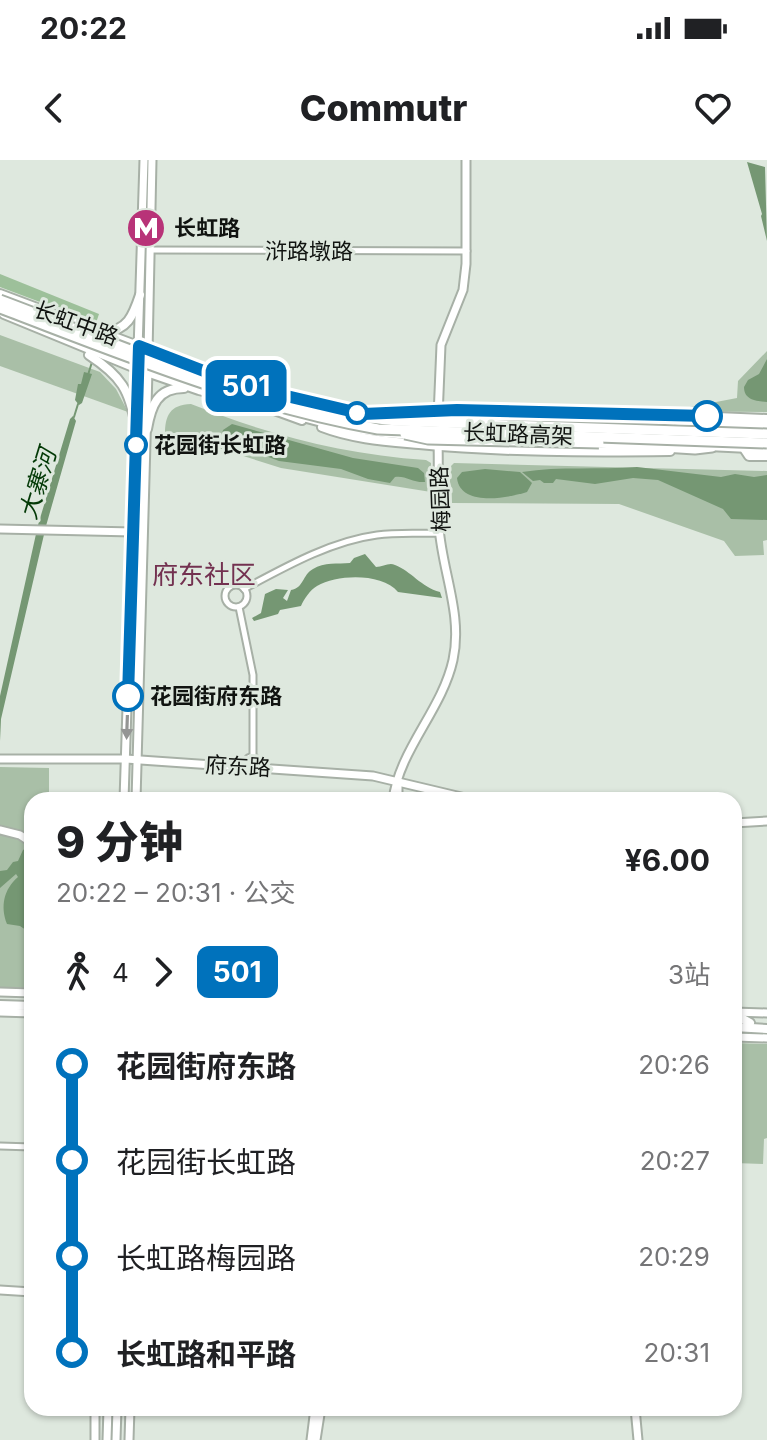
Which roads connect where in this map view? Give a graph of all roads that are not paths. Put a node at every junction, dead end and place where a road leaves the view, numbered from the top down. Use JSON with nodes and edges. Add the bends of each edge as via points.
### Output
{"nodes":[{"id":1,"x":144,"y":160,"type":"edge"},
{"id":2,"x":152,"y":160,"type":"edge"},
{"id":3,"x":466,"y":160,"type":"edge"},
{"id":4,"x":150,"y":250,"type":"junction"},
{"id":5,"x":467,"y":251,"type":"junction"},
{"id":6,"x":140,"y":295,"type":"junction"},
{"id":7,"x":0,"y":297,"type":"edge"},
{"id":8,"x":0,"y":313,"type":"edge"},
{"id":9,"x":102,"y":333,"type":"junction"},
{"id":10,"x":139,"y":346,"type":"junction"},
{"id":11,"x":148,"y":349,"type":"junction"},
{"id":12,"x":95,"y":356,"type":"junction"},
{"id":13,"x":174,"y":359,"type":"junction"},
{"id":14,"x":138,"y":369,"type":"junction"},
{"id":15,"x":148,"y":372,"type":"junction"},
{"id":16,"x":167,"y":379,"type":"junction"},
{"id":17,"x":199,"y":390,"type":"junction"},
{"id":18,"x":438,"y":415,"type":"junction"},
{"id":19,"x":397,"y":421,"type":"junction"},
{"id":20,"x":767,"y":422,"type":"edge"},
{"id":21,"x":727,"y":424,"type":"junction"},
{"id":22,"x":136,"y":428,"type":"junction"},
{"id":23,"x":147,"y":429,"type":"junction"},
{"id":24,"x":378,"y":429,"type":"junction"},
{"id":25,"x":767,"y":434,"type":"edge"},
{"id":26,"x":438,"y":441,"type":"junction"},
{"id":27,"x":767,"y":443,"type":"edge"},
{"id":28,"x":712,"y":447,"type":"junction"},
{"id":29,"x":767,"y":449,"type":"edge"},
{"id":30,"x":745,"y":450,"type":"junction"},
{"id":31,"x":767,"y":456,"type":"edge"},
{"id":32,"x":0,"y":529,"type":"edge"},
{"id":33,"x":133,"y":532,"type":"junction"},
{"id":34,"x":440,"y":533,"type":"junction"},
{"id":35,"x":244,"y":589,"type":"junction"},
{"id":36,"x":239,"y":607,"type":"junction"},
{"id":37,"x":253,"y":756,"type":"junction"},
{"id":38,"x":0,"y":759,"type":"edge"},
{"id":39,"x":126,"y":759,"type":"junction"},
{"id":40,"x":138,"y":760,"type":"junction"},
{"id":41,"x":247,"y":766,"type":"junction"},
{"id":42,"x":258,"y":767,"type":"junction"},
{"id":43,"x":398,"y":781,"type":"junction"},
{"id":44,"x":124,"y":792,"type":"edge"},
{"id":45,"x":136,"y":792,"type":"edge"},
{"id":46,"x":396,"y":792,"type":"edge"},
{"id":47,"x":442,"y":792,"type":"edge"},
{"id":48,"x":767,"y":821,"type":"edge"},
{"id":49,"x":742,"y":823,"type":"edge"},
{"id":50,"x":0,"y":830,"type":"edge"},
{"id":51,"x":24,"y":838,"type":"edge"},
{"id":52,"x":0,"y":992,"type":"edge"},
{"id":53,"x":24,"y":993,"type":"edge"},
{"id":54,"x":0,"y":1002,"type":"edge"},
{"id":55,"x":24,"y":1004,"type":"edge"},
{"id":56,"x":0,"y":1012,"type":"edge"},
{"id":57,"x":24,"y":1013,"type":"edge"},
{"id":58,"x":742,"y":1013,"type":"edge"},
{"id":59,"x":767,"y":1013,"type":"edge"},
{"id":60,"x":742,"y":1018,"type":"edge"},
{"id":61,"x":750,"y":1023,"type":"junction"},
{"id":62,"x":742,"y":1024,"type":"edge"},
{"id":63,"x":742,"y":1025,"type":"edge"},
{"id":64,"x":767,"y":1026,"type":"edge"},
{"id":65,"x":742,"y":1037,"type":"edge"},
{"id":66,"x":767,"y":1038,"type":"edge"},
{"id":67,"x":0,"y":1146,"type":"edge"},
{"id":68,"x":24,"y":1147,"type":"edge"},
{"id":69,"x":0,"y":1290,"type":"edge"},
{"id":70,"x":24,"y":1292,"type":"edge"},
{"id":71,"x":95,"y":1416,"type":"edge"},
{"id":72,"x":108,"y":1416,"type":"edge"},
{"id":73,"x":117,"y":1416,"type":"edge"},
{"id":74,"x":130,"y":1416,"type":"edge"},
{"id":75,"x":317,"y":1416,"type":"edge"},
{"id":76,"x":636,"y":1416,"type":"edge"},
{"id":77,"x":95,"y":1440,"type":"edge"},
{"id":78,"x":107,"y":1440,"type":"edge"},
{"id":79,"x":116,"y":1440,"type":"edge"},
{"id":80,"x":129,"y":1440,"type":"edge"},
{"id":81,"x":314,"y":1440,"type":"edge"},
{"id":82,"x":638,"y":1440,"type":"edge"}],
"edges":[{"from":1,"to":6,"type":"street"},
{"from":2,"to":4,"type":"street"},
{"from":3,"to":5,"type":"street","name":"梅园路"},
{"from":4,"to":5,"type":"street","name":"浒路墩路"},
{"from":4,"to":11,"type":"street"},
{"from":5,"to":18,"type":"street","name":"梅园路","via":[[463,290],[441,345]]},
{"from":6,"to":9,"type":"main road","via":[[132,320]]},
{"from":6,"to":10,"type":"street"},
{"from":7,"to":9,"type":"main road","name":"长虹中路"},
{"from":7,"to":19,"type":"highway","name":"长虹路高架","bridge":true,"via":[[245,391]]},
{"from":8,"to":12,"type":"main road","name":"长虹中路"},
{"from":8,"to":24,"type":"highway","name":"长虹路高架","bridge":true,"via":[[243,396]]},
{"from":9,"to":10,"type":"main road","name":"长虹中路"},
{"from":10,"to":11,"type":"main road","name":"长虹中路"},
{"from":10,"to":14,"type":"street"},
{"from":11,"to":13,"type":"main road","name":"长虹中路"},
{"from":11,"to":15,"type":"street"},
{"from":12,"to":14,"type":"main road","name":"长虹中路"},
{"from":12,"to":22,"type":"main road","via":[[126,388]]},
{"from":13,"to":16,"type":"main road"},
{"from":13,"to":18,"type":"main road","name":"长虹中路","via":[[240,385],[363,414]]},
{"from":14,"to":15,"type":"main road","name":"长虹中路"},
{"from":14,"to":22,"type":"street"},
{"from":15,"to":16,"type":"main road","name":"长虹中路"},
{"from":15,"to":23,"type":"street"},
{"from":16,"to":17,"type":"main road","name":"长虹中路"},
{"from":17,"to":23,"type":"main road","via":[[179,388],[158,396]]},
{"from":17,"to":26,"type":"main road","name":"长虹中路","via":[[324,423]]},
{"from":18,"to":20,"type":"main road"},
{"from":18,"to":21,"type":"main road"},
{"from":18,"to":26,"type":"street","name":"梅园路"},
{"from":19,"to":21,"type":"highway","bridge":true,"via":[[530,413]]},
{"from":19,"to":25,"type":"highway","name":"长虹路高架","bridge":true},
{"from":20,"to":21,"type":"main road"},
{"from":22,"to":33,"type":"street"},
{"from":23,"to":40,"type":"street"},
{"from":24,"to":27,"type":"highway","name":"长虹路高架","bridge":true},
{"from":24,"to":28,"type":"highway","bridge":true,"via":[[428,439]]},
{"from":26,"to":28,"type":"main road","name":"长虹中路","via":[[602,440]]},
{"from":26,"to":34,"type":"street","name":"梅园路"},
{"from":28,"to":30,"type":"main road","name":"长虹中路"},
{"from":29,"to":30,"type":"main road","name":"长虹中路"},
{"from":30,"to":31,"type":"main road","via":[[749,456]]},
{"from":32,"to":33,"type":"street"},
{"from":33,"to":39,"type":"street","one_way":true},
{"from":34,"to":35,"type":"street","via":[[362,538]]},
{"from":34,"to":43,"type":"street","name":"梅园路","via":[[455,626],[453,660]]},
{"from":35,"to":36,"type":"street","via":[[246,599]]},
{"from":35,"to":36,"type":"street","via":[[234,585],[225,594],[228,604]]},
{"from":36,"to":37,"type":"street","via":[[253,675]]},
{"from":37,"to":41,"type":"street"},
{"from":37,"to":42,"type":"street"},
{"from":38,"to":39,"type":"street","name":"府东路"},
{"from":39,"to":40,"type":"street","name":"府东路"},
{"from":39,"to":44,"type":"street"},
{"from":40,"to":41,"type":"street","name":"府东路"},
{"from":40,"to":45,"type":"street"},
{"from":41,"to":42,"type":"street","name":"府东路"},
{"from":42,"to":43,"type":"street","name":"府东路"},
{"from":43,"to":46,"type":"street","name":"梅园路"},
{"from":43,"to":47,"type":"street","name":"府东路"},
{"from":48,"to":49,"type":"street"},
{"from":50,"to":51,"type":"street"},
{"from":52,"to":53,"type":"street"},
{"from":54,"to":55,"type":"main road"},
{"from":56,"to":57,"type":"street"},
{"from":58,"to":59,"type":"street"},
{"from":60,"to":61,"type":"main road"},
{"from":61,"to":62,"type":"main road"},
{"from":61,"to":64,"type":"main road"},
{"from":63,"to":64,"type":"main road"},
{"from":65,"to":66,"type":"street"},
{"from":67,"to":68,"type":"street"},
{"from":69,"to":70,"type":"street"},
{"from":71,"to":77,"type":"street"},
{"from":72,"to":78,"type":"street"},
{"from":73,"to":79,"type":"street"},
{"from":74,"to":80,"type":"street"},
{"from":75,"to":81,"type":"street"},
{"from":76,"to":82,"type":"street"}]}
